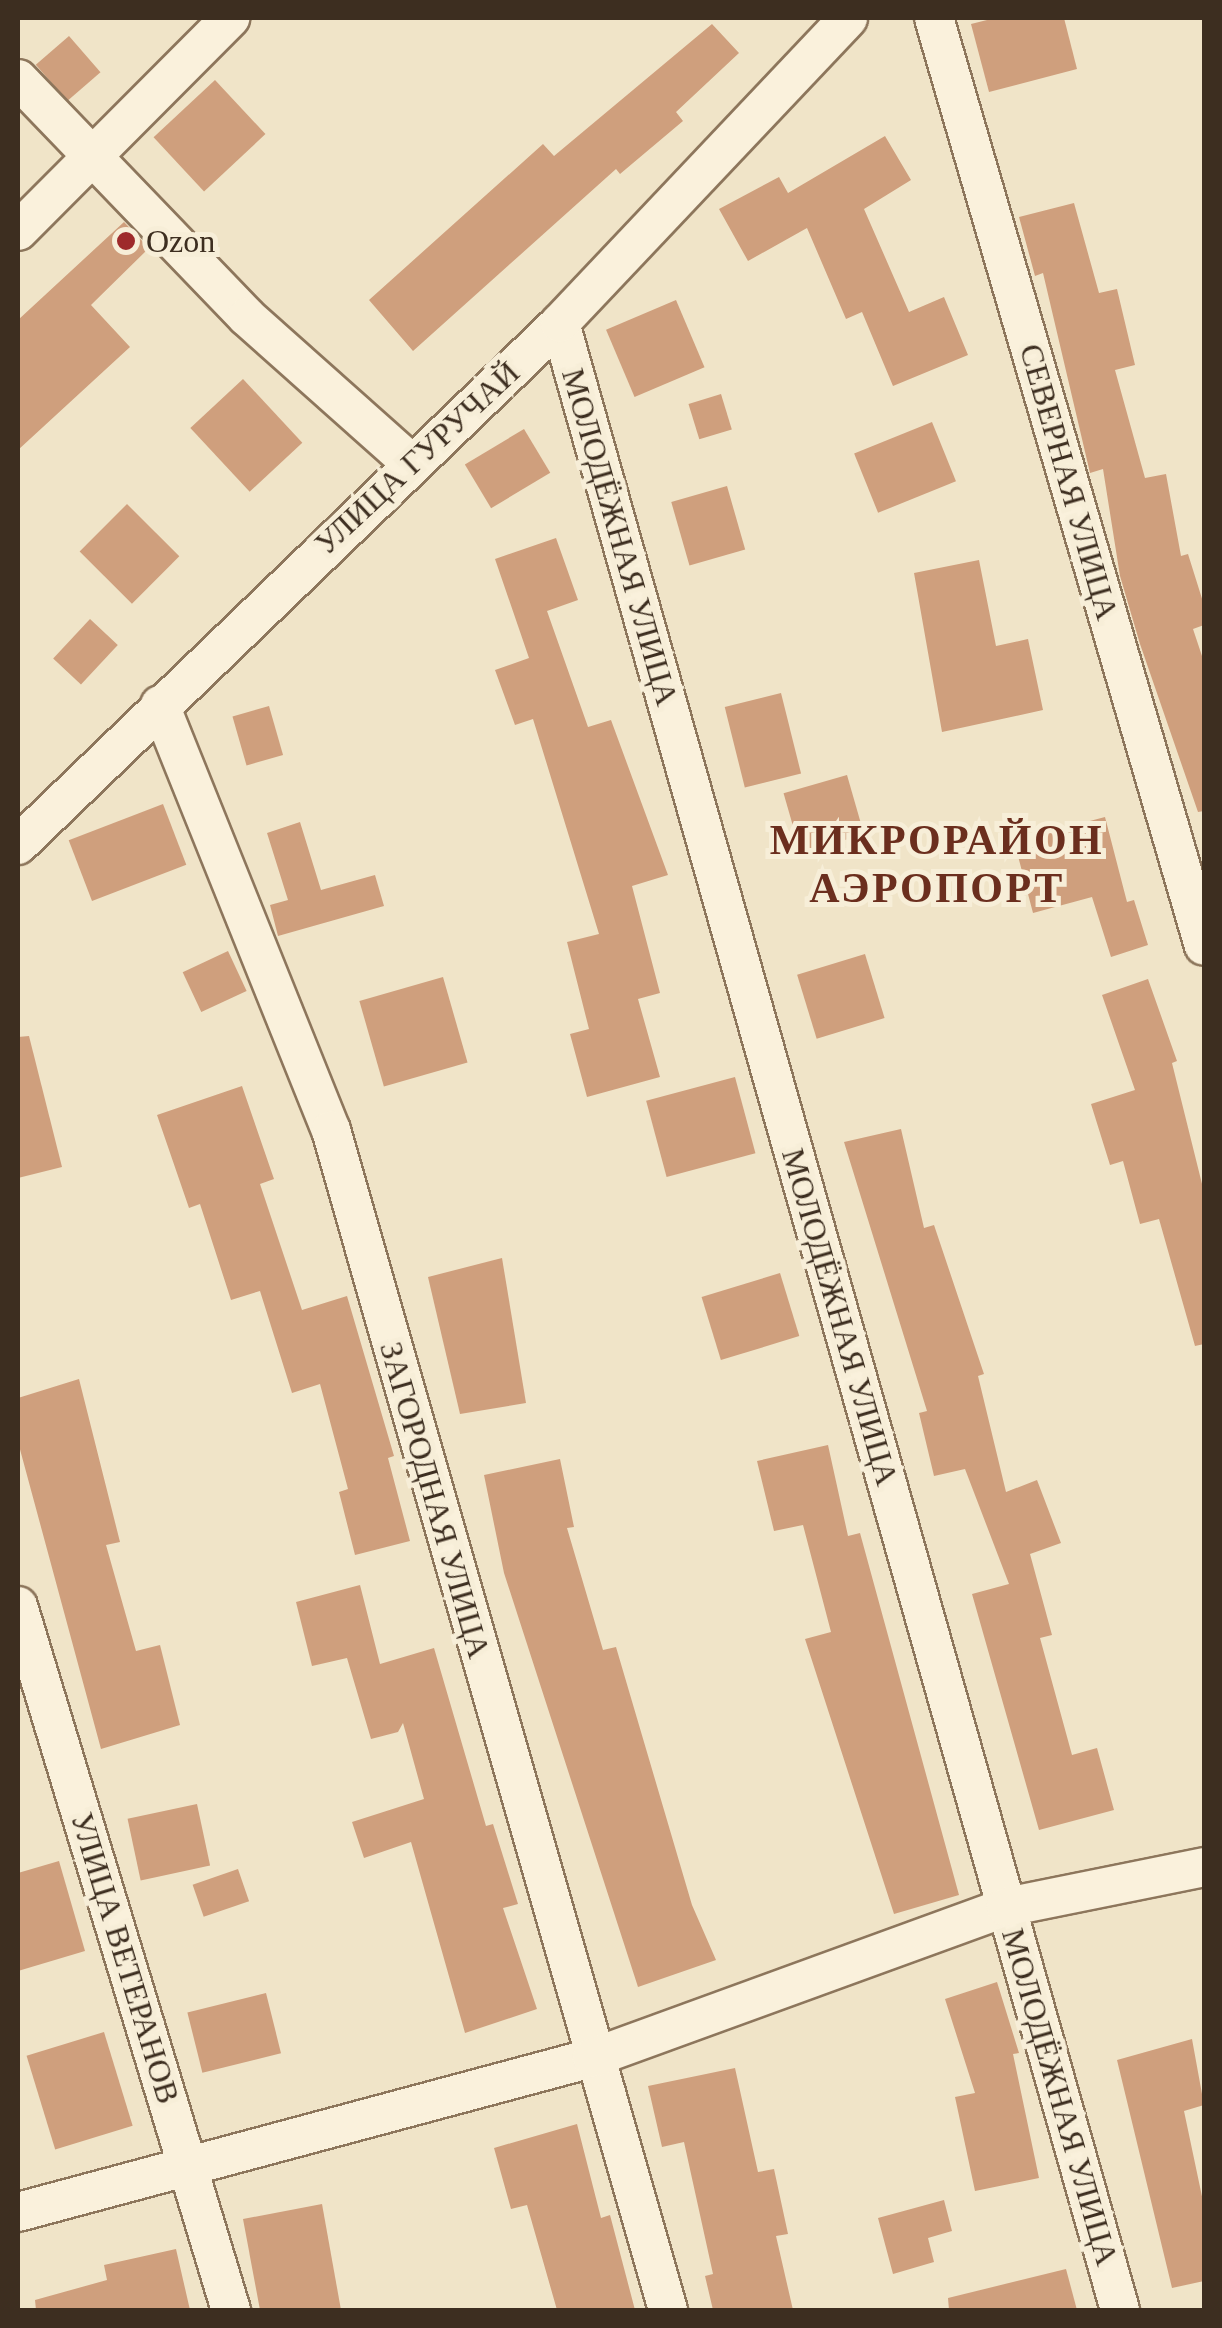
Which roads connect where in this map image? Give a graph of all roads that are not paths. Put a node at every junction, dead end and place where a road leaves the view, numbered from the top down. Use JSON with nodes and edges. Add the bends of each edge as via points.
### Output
{"nodes":[{"id":1,"x":230,"y":18,"type":"edge"},
{"id":2,"x":848,"y":18,"type":"edge"},
{"id":3,"x":934,"y":18,"type":"edge"},
{"id":4,"x":18,"y":79,"type":"edge"},
{"id":5,"x":93,"y":157,"type":"junction"},
{"id":6,"x":18,"y":230,"type":"edge"},
{"id":7,"x":560,"y":324,"type":"junction"},
{"id":8,"x":410,"y":462,"type":"junction"},
{"id":9,"x":160,"y":705,"type":"junction"},
{"id":10,"x":18,"y":845,"type":"edge"},
{"id":11,"x":1204,"y":946,"type":"edge"},
{"id":12,"x":18,"y":1606,"type":"edge"},
{"id":13,"x":1204,"y":1868,"type":"edge"},
{"id":14,"x":1006,"y":1907,"type":"junction"},
{"id":15,"x":592,"y":2058,"type":"junction"},
{"id":16,"x":190,"y":2170,"type":"junction"},
{"id":17,"x":18,"y":2212,"type":"edge"},
{"id":18,"x":231,"y":2310,"type":"edge"},
{"id":19,"x":668,"y":2310,"type":"edge"},
{"id":20,"x":1120,"y":2310,"type":"edge"}],
"edges":[{"from":1,"to":5,"type":"street"},
{"from":2,"to":7,"type":"street","name":"УЛИЦА ГУРУЧАЙ"},
{"from":3,"to":11,"type":"street","name":"СЕВЕРНАЯ УЛИЦА"},
{"from":4,"to":5,"type":"street"},
{"from":5,"to":6,"type":"street"},
{"from":5,"to":8,"type":"street","via":[[247,317]]},
{"from":7,"to":8,"type":"street","name":"УЛИЦА ГУРУЧАЙ"},
{"from":7,"to":14,"type":"street","name":"МОЛОДЁЖНАЯ УЛИЦА"},
{"from":8,"to":9,"type":"street","name":"УЛИЦА ГУРУЧАЙ"},
{"from":9,"to":10,"type":"street","name":"УЛИЦА ГУРУЧАЙ"},
{"from":9,"to":15,"type":"street","name":"ЗАГОРОДНАЯ УЛИЦА","via":[[331,1130]]},
{"from":12,"to":16,"type":"street","name":"УЛИЦА ВЕТЕРАНОВ"},
{"from":13,"to":14,"type":"street"},
{"from":14,"to":15,"type":"street"},
{"from":14,"to":20,"type":"street","name":"МОЛОДЁЖНАЯ УЛИЦА"},
{"from":15,"to":16,"type":"street"},
{"from":15,"to":19,"type":"street","name":"ЗАГОРОДНАЯ УЛИЦА"},
{"from":16,"to":17,"type":"street"},
{"from":16,"to":18,"type":"street","name":"УЛИЦА ВЕТЕРАНОВ"}]}
